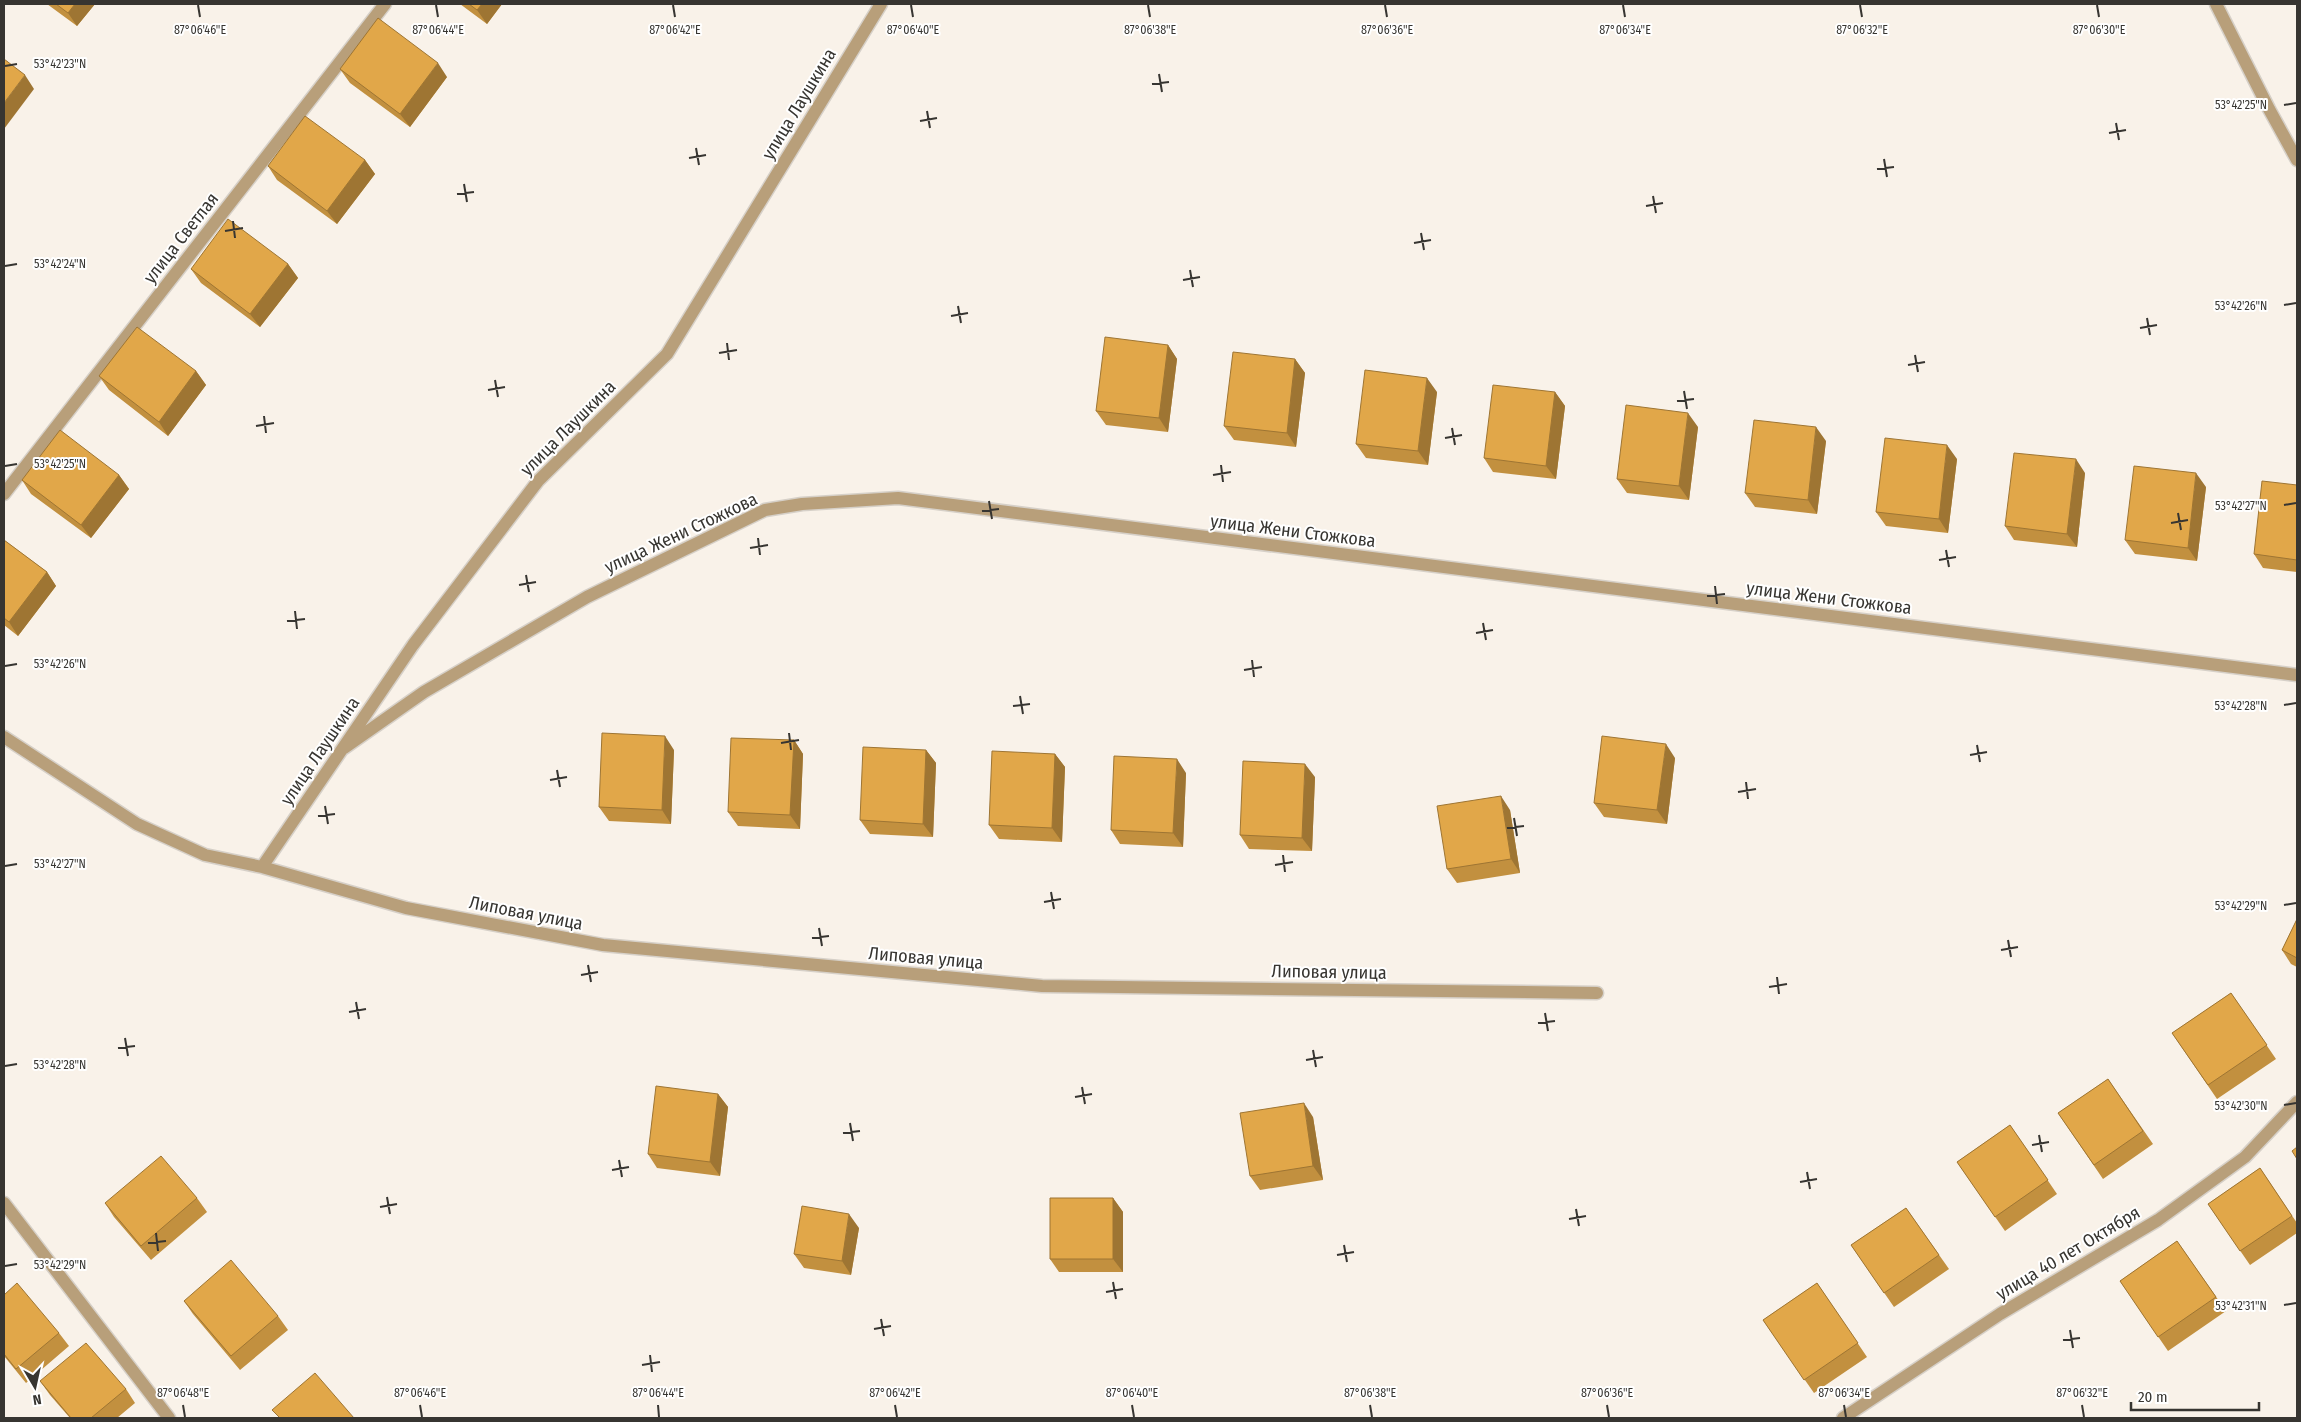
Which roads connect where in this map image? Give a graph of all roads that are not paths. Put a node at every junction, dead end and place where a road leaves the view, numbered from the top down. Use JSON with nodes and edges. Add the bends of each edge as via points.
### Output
{"nodes":[{"id":1,"x":385,"y":4,"type":"edge"},
{"id":2,"x":881,"y":4,"type":"edge"},
{"id":3,"x":2216,"y":4,"type":"edge"},
{"id":4,"x":2297,"y":160,"type":"edge"},
{"id":5,"x":4,"y":494,"type":"edge"},
{"id":6,"x":2297,"y":674,"type":"edge"},
{"id":7,"x":4,"y":737,"type":"edge"},
{"id":8,"x":344,"y":748,"type":"junction"},
{"id":9,"x":262,"y":867,"type":"junction"},
{"id":10,"x":1597,"y":993,"type":"dead end"},
{"id":11,"x":2297,"y":1102,"type":"edge"},
{"id":12,"x":4,"y":1203,"type":"edge"},
{"id":13,"x":169,"y":1418,"type":"edge"},
{"id":14,"x":1843,"y":1418,"type":"edge"}],
"edges":[{"from":1,"to":5,"type":"street","name":"улица Светлая"},
{"from":2,"to":8,"type":"street","name":"улица Лаушкина","via":[[667,354],[538,481],[413,645]]},
{"from":3,"to":4,"type":"street"},
{"from":6,"to":8,"type":"street","name":"улица Жени Стожкова","via":[[898,498],[802,504],[765,510],[586,597],[424,692]]},
{"from":7,"to":9,"type":"street","name":"Липовая улица","via":[[137,824],[205,855]]},
{"from":8,"to":9,"type":"street","name":"улица Лаушкина"},
{"from":9,"to":10,"type":"street","name":"Липовая улица","via":[[406,908],[603,945],[1012,984]]},
{"from":11,"to":14,"type":"street","name":"улица 40 лет Октября","via":[[2245,1157],[2158,1220],[2000,1314]]},
{"from":12,"to":13,"type":"street"}]}
